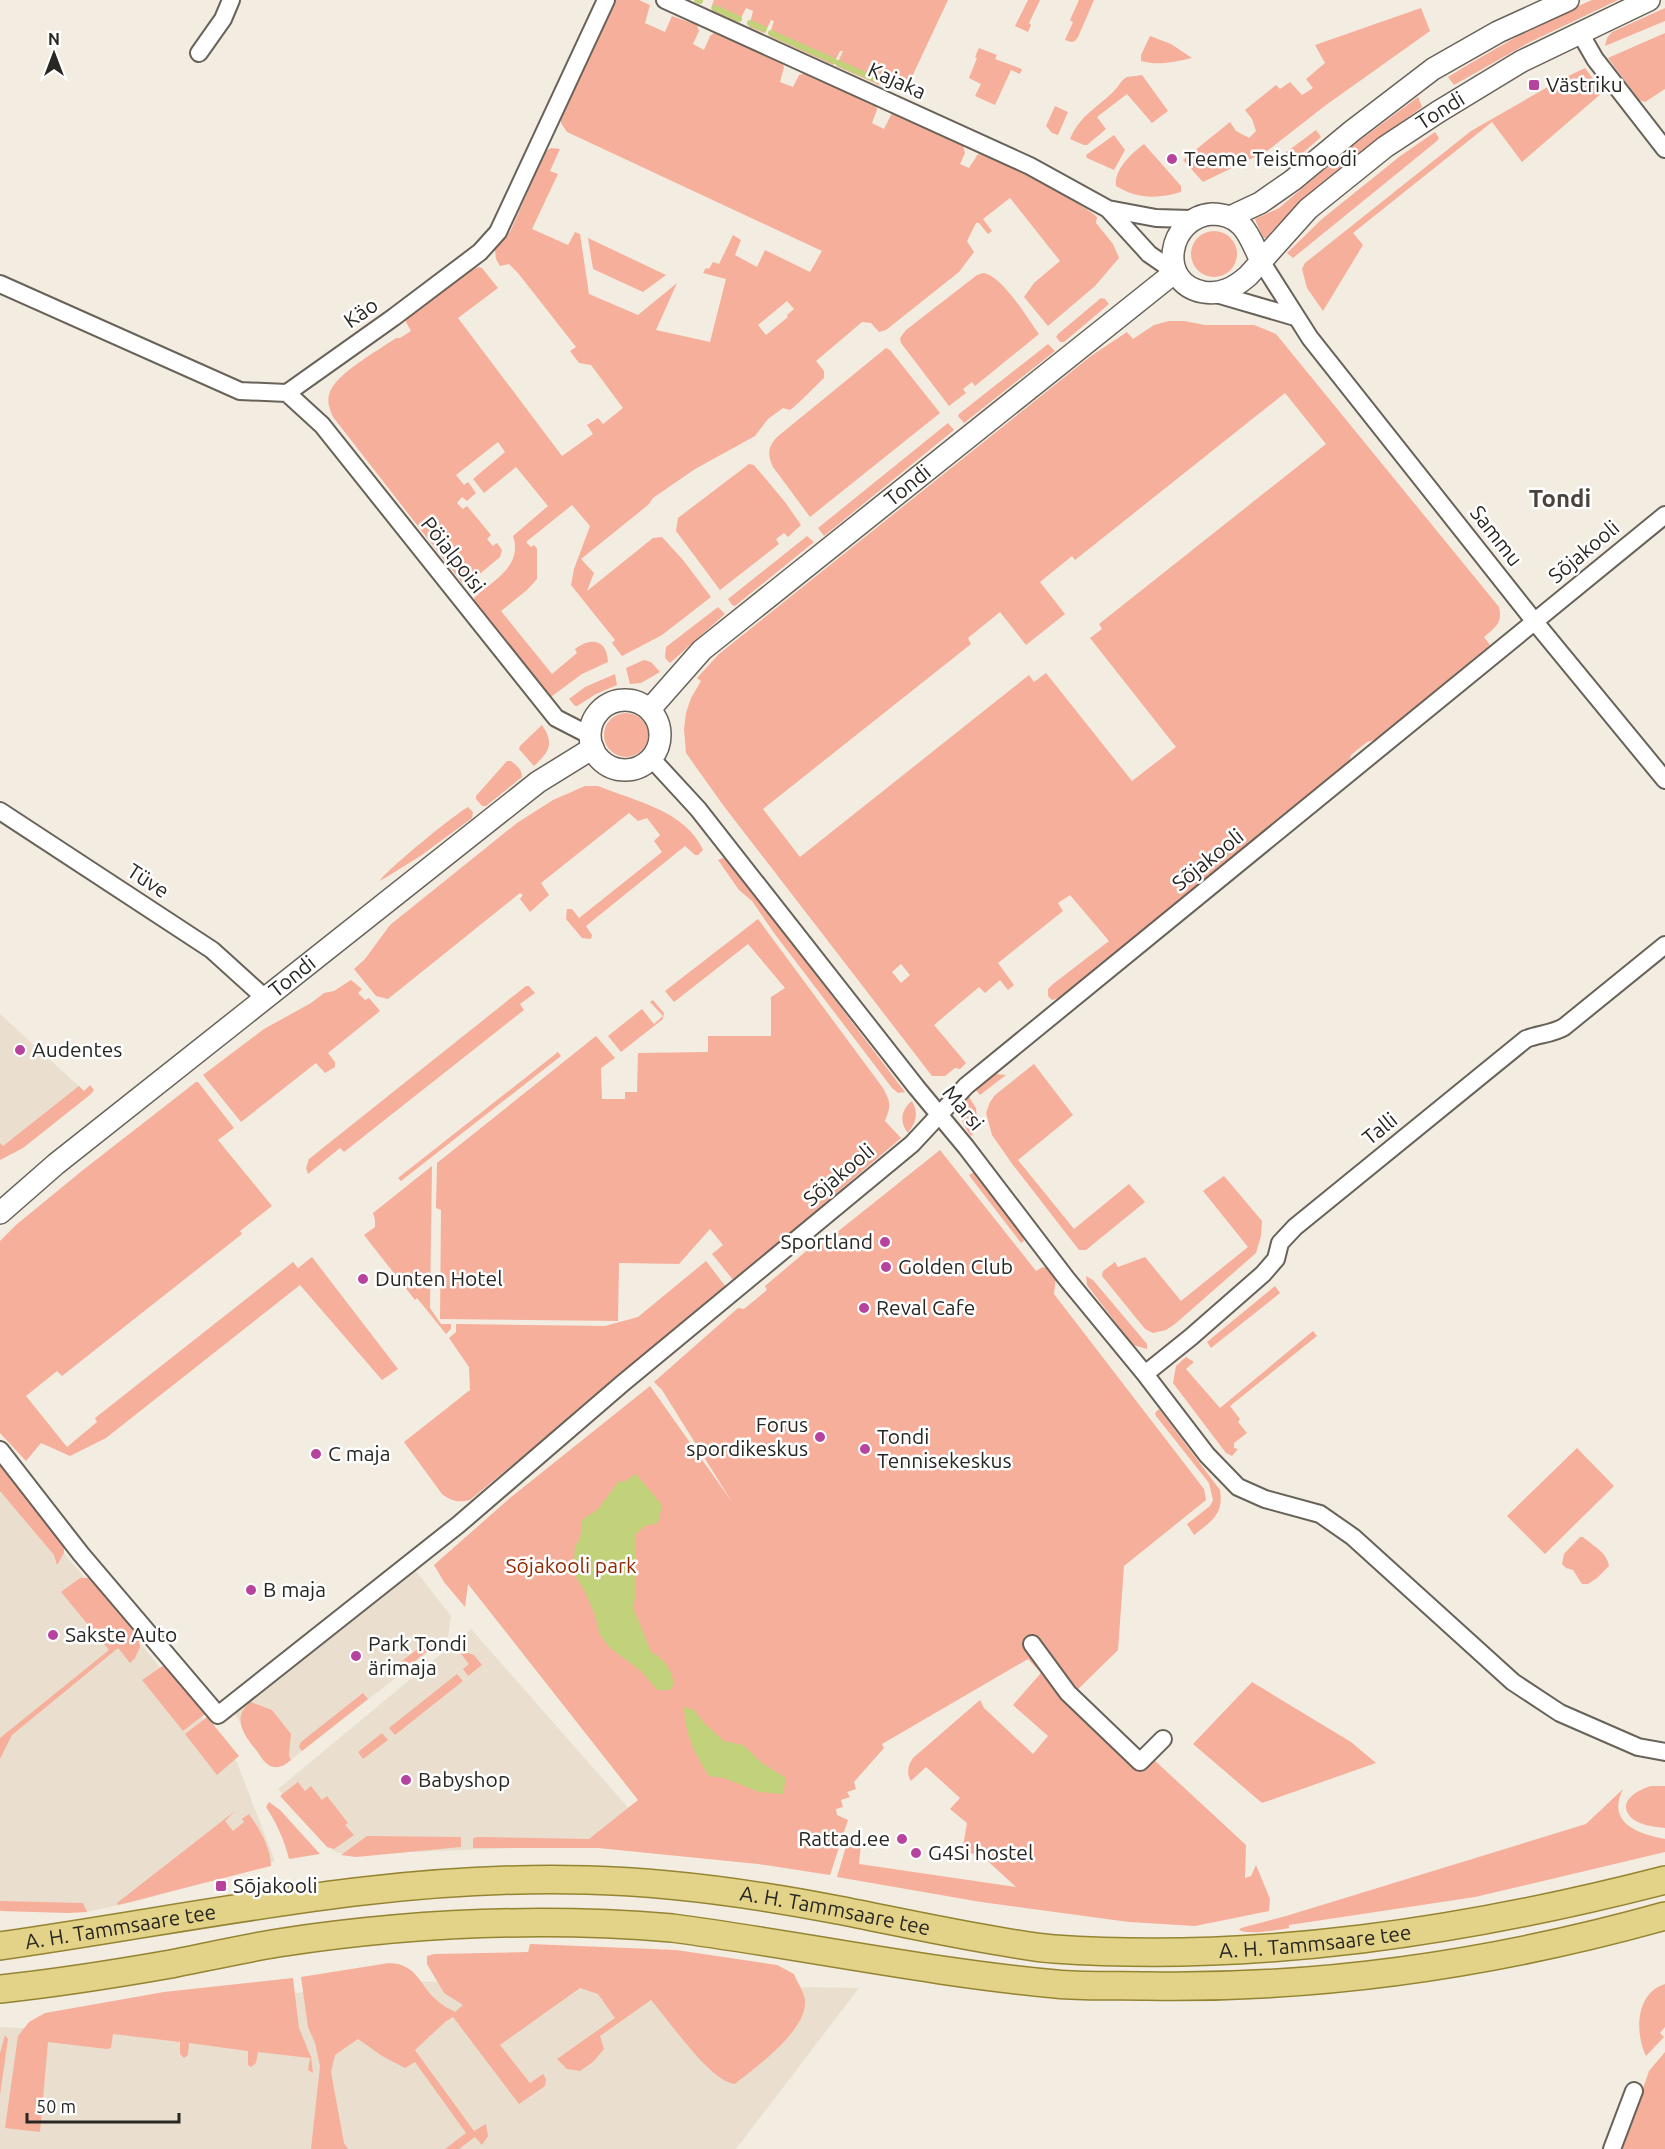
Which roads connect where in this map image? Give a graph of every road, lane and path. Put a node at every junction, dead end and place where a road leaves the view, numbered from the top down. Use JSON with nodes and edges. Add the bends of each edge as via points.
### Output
{"nodes":[{"id":1,"x":231,"y":0,"type":"edge"},
{"id":2,"x":606,"y":0,"type":"edge"},
{"id":3,"x":665,"y":0,"type":"edge"},
{"id":4,"x":1568,"y":0,"type":"edge"},
{"id":5,"x":1649,"y":0,"type":"edge"},
{"id":6,"x":1580,"y":33,"type":"junction"},
{"id":7,"x":199,"y":53,"type":"dead end"},
{"id":8,"x":1665,"y":149,"type":"edge"},
{"id":9,"x":1108,"y":209,"type":"junction"},
{"id":10,"x":1230,"y":217,"type":"junction"},
{"id":11,"x":1191,"y":219,"type":"junction"},
{"id":12,"x":1261,"y":261,"type":"junction"},
{"id":13,"x":1175,"y":272,"type":"junction"},
{"id":14,"x":0,"y":284,"type":"edge"},
{"id":15,"x":1213,"y":293,"type":"junction"},
{"id":16,"x":1295,"y":317,"type":"junction"},
{"id":17,"x":287,"y":393,"type":"junction"},
{"id":18,"x":1665,"y":515,"type":"edge"},
{"id":19,"x":1535,"y":622,"type":"junction"},
{"id":20,"x":650,"y":710,"type":"junction"},
{"id":21,"x":592,"y":742,"type":"junction"},
{"id":22,"x":651,"y":758,"type":"junction"},
{"id":23,"x":1665,"y":780,"type":"edge"},
{"id":24,"x":0,"y":811,"type":"edge"},
{"id":25,"x":1665,"y":945,"type":"edge"},
{"id":26,"x":265,"y":998,"type":"junction"},
{"id":27,"x":939,"y":1115,"type":"junction"},
{"id":28,"x":0,"y":1213,"type":"edge"},
{"id":29,"x":1145,"y":1374,"type":"junction"},
{"id":30,"x":0,"y":1450,"type":"edge"},
{"id":31,"x":1032,"y":1644,"type":"dead end"},
{"id":32,"x":1163,"y":1739,"type":"dead end"},
{"id":33,"x":1665,"y":1752,"type":"edge"},
{"id":34,"x":1665,"y":1875,"type":"edge"},
{"id":35,"x":1665,"y":1880,"type":"edge"},
{"id":36,"x":1607,"y":1895,"type":"junction"},
{"id":37,"x":1665,"y":1916,"type":"edge"},
{"id":38,"x":1665,"y":1924,"type":"edge"},
{"id":39,"x":1612,"y":1930,"type":"junction"},
{"id":40,"x":0,"y":1946,"type":"edge"},
{"id":41,"x":0,"y":1989,"type":"edge"},
{"id":42,"x":1634,"y":2091,"type":"dead end"},
{"id":43,"x":1612,"y":2149,"type":"edge"}],
"edges":[{"from":1,"to":7,"type":"street"},
{"from":2,"to":17,"type":"street","name":"Käo","via":[[491,242]]},
{"from":3,"to":9,"type":"street","name":"Kajaka","via":[[1030,166]]},
{"from":4,"to":10,"type":"street","name":"Tondi","via":[[1498,32],[1433,69],[1293,180],[1260,203]]},
{"from":5,"to":6,"type":"street","name":"Tondi"},
{"from":6,"to":8,"type":"street","via":[[1594,59]]},
{"from":6,"to":12,"type":"street","name":"Tondi","via":[[1522,61],[1385,147],[1308,209]]},
{"from":9,"to":11,"type":"street","name":"Kajaka","via":[[1156,218]]},
{"from":9,"to":13,"type":"street","name":"Kajaka","via":[[1149,254]]},
{"from":10,"to":11,"type":"street","via":[[1219,214]]},
{"from":10,"to":12,"type":"street","via":[[1249,235]]},
{"from":11,"to":13,"type":"street","via":[[1173,247]]},
{"from":12,"to":15,"type":"street","via":[[1238,285]]},
{"from":12,"to":16,"type":"street","name":"Sammu"},
{"from":13,"to":15,"type":"street","via":[[1185,284]]},
{"from":13,"to":20,"type":"street","name":"Tondi","via":[[702,650]]},
{"from":14,"to":17,"type":"street","via":[[240,391]]},
{"from":15,"to":16,"type":"street"},
{"from":16,"to":19,"type":"street","name":"Sammu"},
{"from":17,"to":21,"type":"street","name":"Pöialpoisi","via":[[322,425],[556,718]]},
{"from":18,"to":19,"type":"street","name":"Sõjakooli"},
{"from":19,"to":23,"type":"street","name":"Sammu"},
{"from":19,"to":27,"type":"street","name":"Sõjakooli","via":[[966,1086]]},
{"from":20,"to":21,"type":"street","via":[[628,700],[606,706],[592,725]]},
{"from":20,"to":22,"type":"street","via":[[660,728],[657,750]]},
{"from":21,"to":22,"type":"street","via":[[599,758],[619,769],[642,766]]},
{"from":21,"to":26,"type":"street","name":"Tondi"},
{"from":22,"to":27,"type":"street","name":"Marsi","via":[[699,809]]},
{"from":24,"to":26,"type":"street","name":"Tüve","via":[[212,950]]},
{"from":25,"to":29,"type":"street","name":"Talli","via":[[1564,1027],[1526,1040],[1304,1220],[1280,1243],[1276,1259],[1263,1274]]},
{"from":26,"to":28,"type":"street","name":"Tondi"},
{"from":27,"to":29,"type":"street","name":"Marsi"},
{"from":27,"to":30,"type":"street","name":"Sõjakooli","via":[[912,1144],[458,1525],[218,1715],[81,1554]]},
{"from":29,"to":33,"type":"street","name":"Marsi","via":[[1207,1455],[1238,1487],[1320,1514],[1353,1537],[1513,1682],[1568,1718],[1638,1747]]},
{"from":31,"to":32,"type":"street","via":[[1068,1693],[1140,1762]]},
{"from":34,"to":36,"type":"main road"},
{"from":35,"to":36,"type":"main road","name":"A. H. Tammsaare tee"},
{"from":36,"to":40,"type":"main road","name":"A. H. Tammsaare tee","via":[[1398,1935],[1247,1950],[1174,1952],[1052,1949],[934,1931],[740,1892],[664,1883],[497,1880],[339,1893]]},
{"from":37,"to":39,"type":"main road","name":"A. H. Tammsaare tee"},
{"from":38,"to":39,"type":"main road"},
{"from":39,"to":41,"type":"main road","name":"A. H. Tammsaare tee","via":[[1502,1954],[1399,1970],[1294,1983],[1182,1987],[1058,1984],[672,1928],[609,1923],[485,1923],[287,1942]]},
{"from":42,"to":43,"type":"street"}]}
